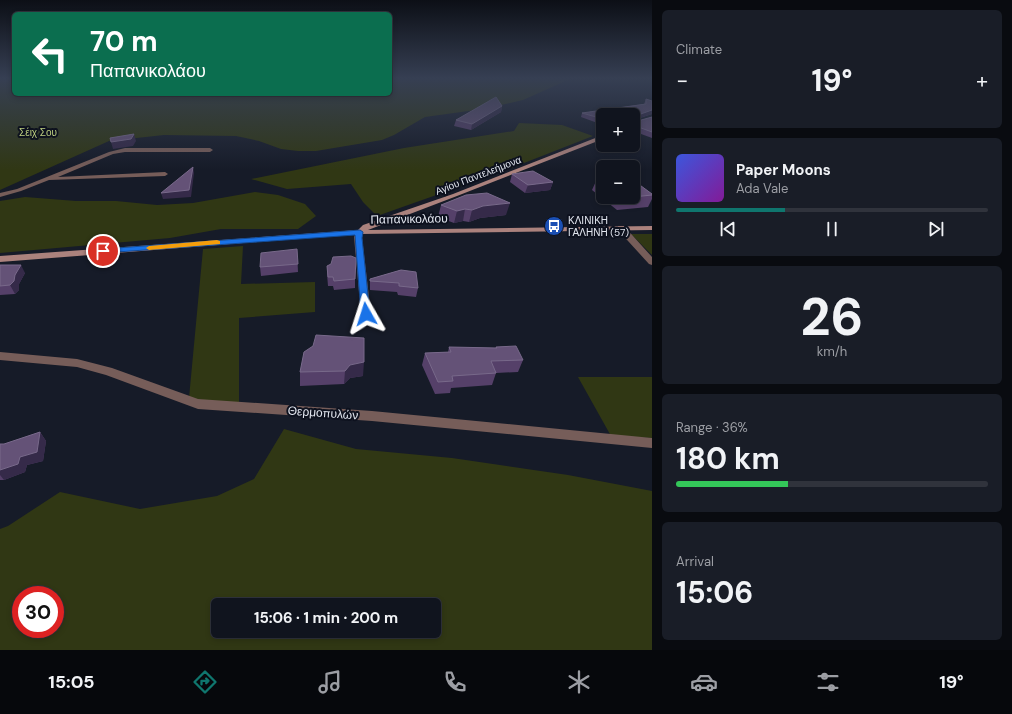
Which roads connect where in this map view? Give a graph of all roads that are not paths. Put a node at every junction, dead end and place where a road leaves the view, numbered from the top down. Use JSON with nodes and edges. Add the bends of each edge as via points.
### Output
{"nodes":[{"id":1,"x":596,"y":140,"type":"edge"},
{"id":2,"x":210,"y":150,"type":"dead end"},
{"id":3,"x":165,"y":174,"type":"dead end"},
{"id":4,"x":45,"y":180,"type":"junction"},
{"id":5,"x":0,"y":195,"type":"edge"},
{"id":6,"x":621,"y":228,"type":"junction"},
{"id":7,"x":652,"y":228,"type":"edge"},
{"id":8,"x":360,"y":232,"type":"junction"},
{"id":9,"x":0,"y":259,"type":"edge"},
{"id":10,"x":652,"y":262,"type":"edge"},
{"id":11,"x":366,"y":314,"type":"dead end"},
{"id":12,"x":0,"y":356,"type":"edge"},
{"id":13,"x":652,"y":443,"type":"edge"}],
"edges":[{"from":1,"to":8,"type":"main road","name":"Αγίου Παντελεήμονα","via":[[366,227]]},
{"from":2,"to":4,"type":"street","via":[[117,151]]},
{"from":3,"to":4,"type":"street"},
{"from":4,"to":5,"type":"street"},
{"from":6,"to":7,"type":"main road","name":"Παπανικολάου"},
{"from":6,"to":8,"type":"main road","name":"Παπανικολάου"},
{"from":6,"to":10,"type":"street"},
{"from":8,"to":9,"type":"main road","name":"Παπανικολάου"},
{"from":8,"to":11,"type":"street","via":[[358,238]]},
{"from":12,"to":13,"type":"street","name":"Θερμοπυλών","via":[[77,363],[108,371],[198,404],[372,416]]}]}
